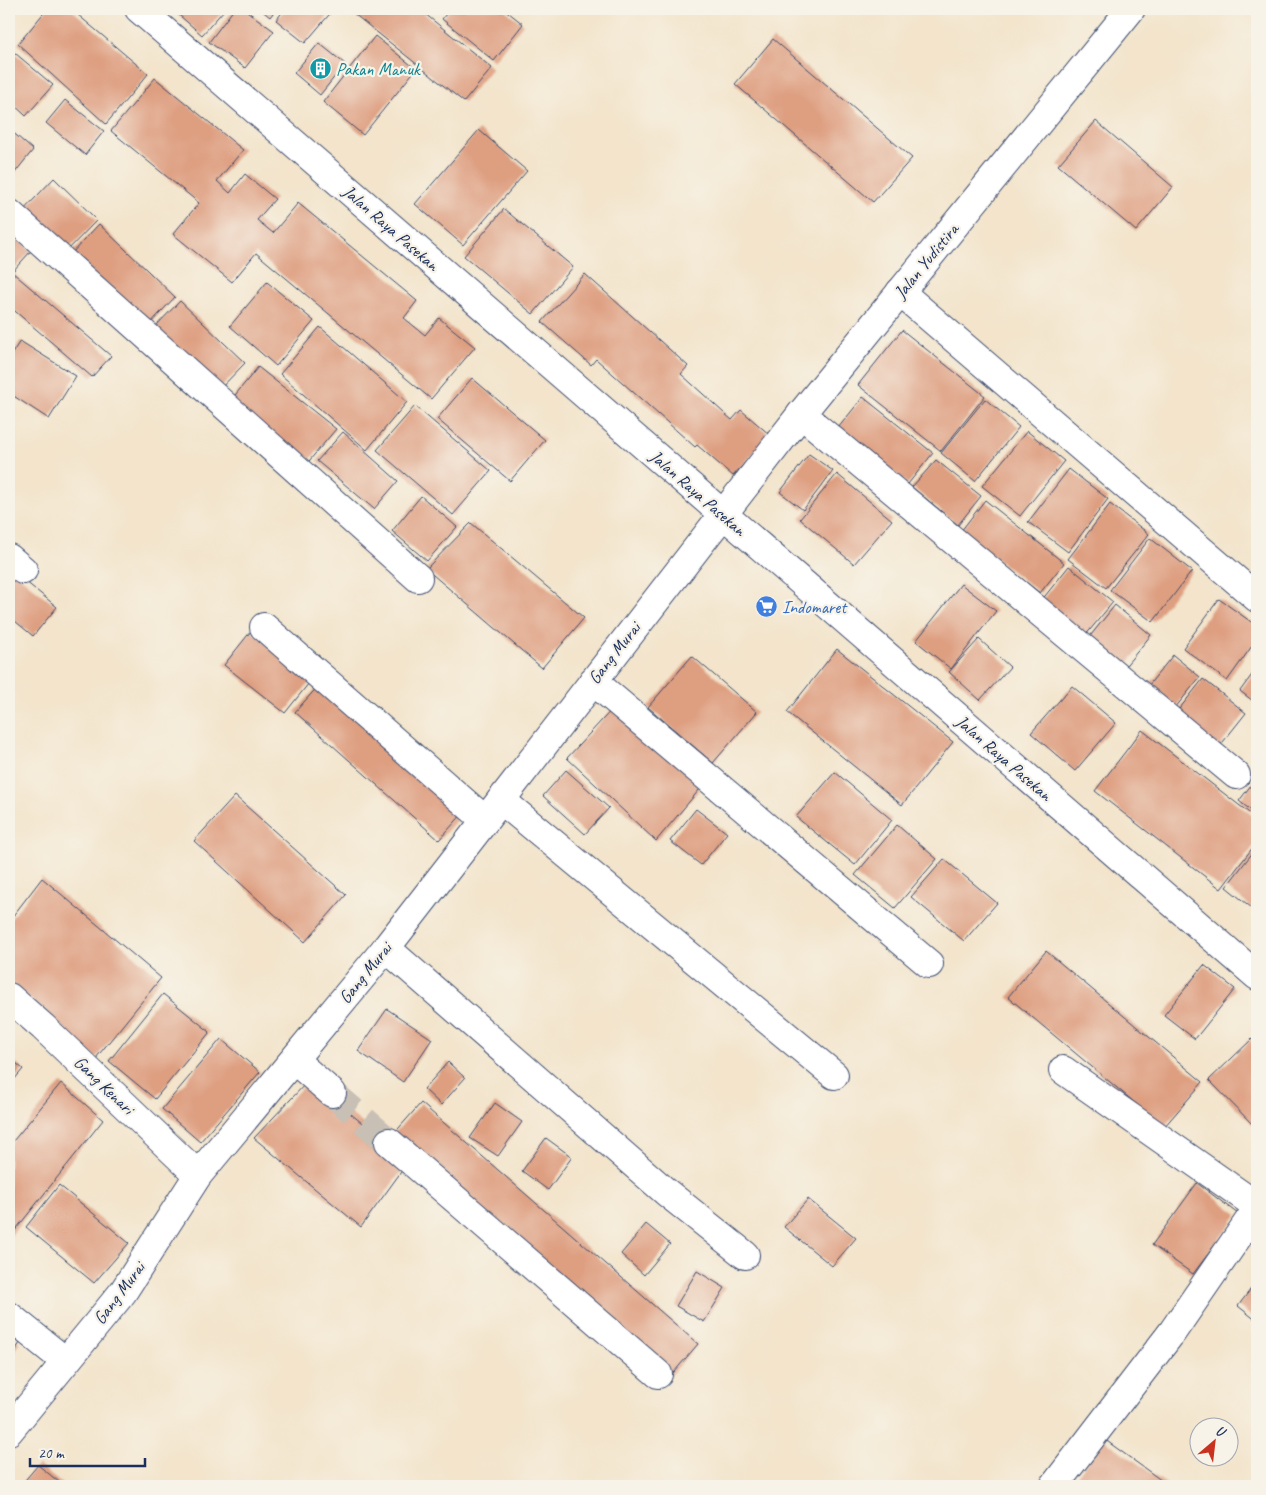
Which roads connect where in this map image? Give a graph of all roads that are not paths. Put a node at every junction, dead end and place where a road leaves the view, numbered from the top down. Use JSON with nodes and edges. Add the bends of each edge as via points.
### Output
{"nodes":[{"id":1,"x":139,"y":9,"type":"edge"},
{"id":2,"x":1131,"y":9,"type":"edge"},
{"id":3,"x":9,"y":213,"type":"edge"},
{"id":4,"x":900,"y":292,"type":"junction"},
{"id":5,"x":801,"y":414,"type":"junction"},
{"id":6,"x":722,"y":514,"type":"junction"},
{"id":7,"x":418,"y":578,"type":"dead end"},
{"id":8,"x":1257,"y":598,"type":"edge"},
{"id":9,"x":264,"y":627,"type":"dead end"},
{"id":10,"x":593,"y":681,"type":"junction"},
{"id":11,"x":1236,"y":775,"type":"dead end"},
{"id":12,"x":493,"y":810,"type":"junction"},
{"id":13,"x":386,"y":948,"type":"junction"},
{"id":14,"x":929,"y":964,"type":"dead end"},
{"id":15,"x":1257,"y":976,"type":"edge"},
{"id":16,"x":9,"y":997,"type":"edge"},
{"id":17,"x":294,"y":1060,"type":"junction"},
{"id":18,"x":1063,"y":1070,"type":"dead end"},
{"id":19,"x":834,"y":1075,"type":"dead end"},
{"id":20,"x":332,"y":1093,"type":"tunnel mouth"},
{"id":21,"x":389,"y":1142,"type":"tunnel mouth"},
{"id":22,"x":198,"y":1175,"type":"junction"},
{"id":23,"x":1257,"y":1207,"type":"edge"},
{"id":24,"x":745,"y":1255,"type":"dead end"},
{"id":25,"x":9,"y":1316,"type":"edge"},
{"id":26,"x":65,"y":1361,"type":"junction"},
{"id":27,"x":658,"y":1374,"type":"dead end"},
{"id":28,"x":9,"y":1431,"type":"edge"},
{"id":29,"x":1054,"y":1486,"type":"edge"}],
"edges":[{"from":1,"to":6,"type":"street","name":"Jalan Raya Pasekan"},
{"from":2,"to":4,"type":"street","name":"Jalan Yudistira"},
{"from":3,"to":7,"type":"street"},
{"from":4,"to":5,"type":"street","name":"Jalan Yudistira"},
{"from":4,"to":8,"type":"street"},
{"from":5,"to":6,"type":"street","name":"Jalan Yudistira"},
{"from":5,"to":11,"type":"street"},
{"from":6,"to":10,"type":"street","name":"Gang Murai"},
{"from":6,"to":15,"type":"street","name":"Jalan Raya Pasekan"},
{"from":9,"to":12,"type":"street"},
{"from":10,"to":12,"type":"street","name":"Gang Murai"},
{"from":10,"to":14,"type":"street"},
{"from":12,"to":13,"type":"street","name":"Gang Murai"},
{"from":12,"to":19,"type":"street"},
{"from":13,"to":17,"type":"street","name":"Gang Murai"},
{"from":13,"to":24,"type":"street","via":[[666,1192]]},
{"from":16,"to":22,"type":"street","name":"Gang Kenari"},
{"from":17,"to":20,"type":"street"},
{"from":17,"to":22,"type":"street","name":"Gang Murai"},
{"from":18,"to":23,"type":"street"},
{"from":21,"to":27,"type":"street"},
{"from":22,"to":26,"type":"street","name":"Gang Murai","via":[[123,1292]]},
{"from":23,"to":29,"type":"street","via":[[1173,1330]]},
{"from":25,"to":26,"type":"street"},
{"from":26,"to":28,"type":"street","name":"Gang Murai"}]}
